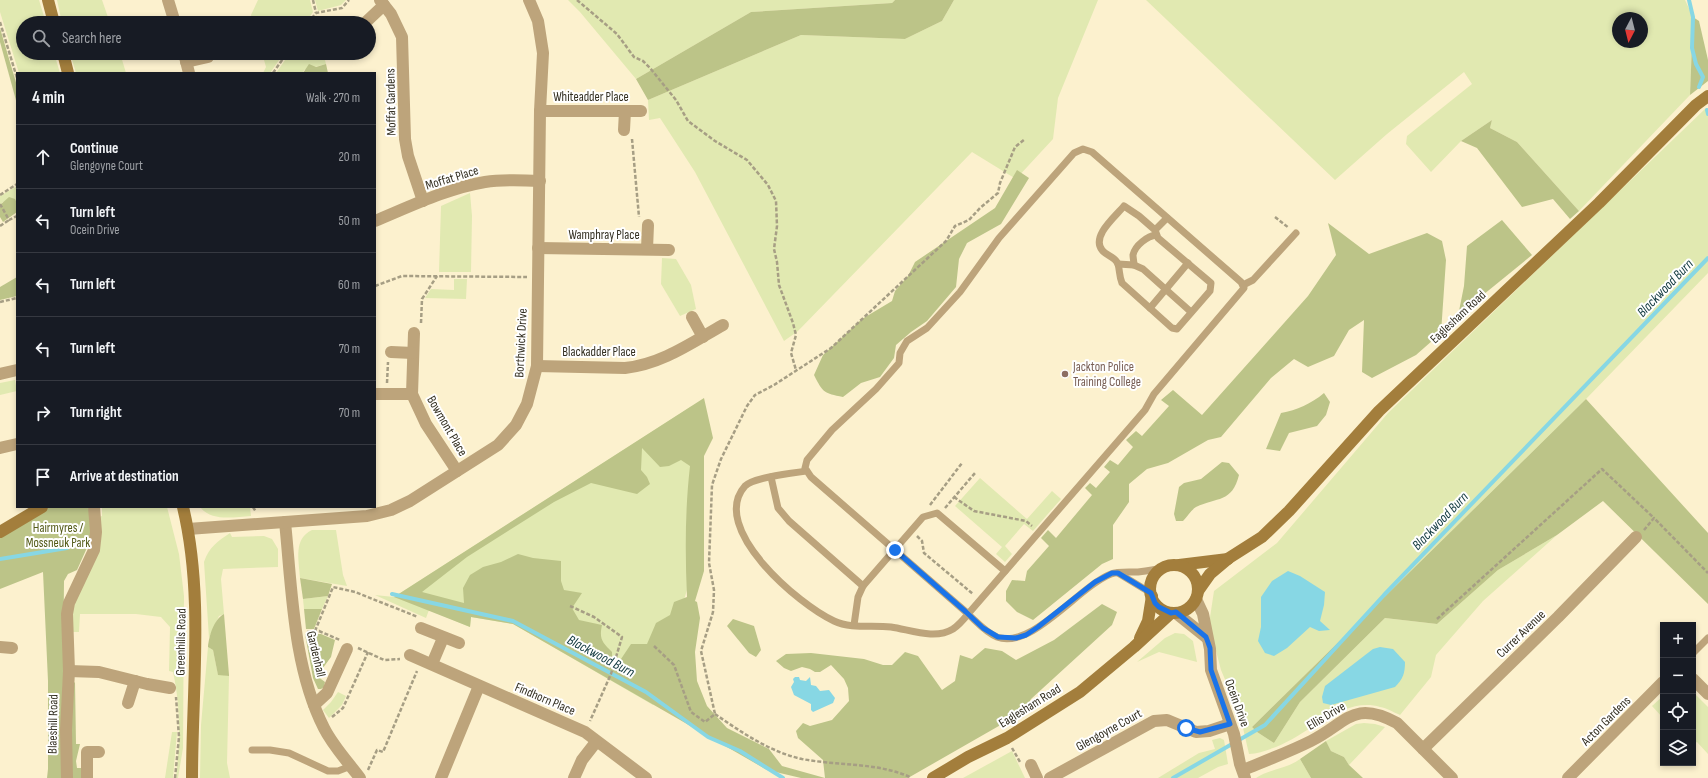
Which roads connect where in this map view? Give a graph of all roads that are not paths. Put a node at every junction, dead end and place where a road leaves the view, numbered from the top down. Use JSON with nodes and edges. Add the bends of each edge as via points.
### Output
{"nodes":[{"id":1,"x":48,"y":0,"type":"edge"},
{"id":2,"x":168,"y":0,"type":"edge"},
{"id":3,"x":529,"y":0,"type":"edge"},
{"id":4,"x":382,"y":2,"type":"edge"},
{"id":5,"x":52,"y":16,"type":"edge"},
{"id":6,"x":173,"y":16,"type":"edge"},
{"id":7,"x":371,"y":16,"type":"edge"},
{"id":8,"x":65,"y":60,"type":"edge"},
{"id":9,"x":68,"y":72,"type":"edge"},
{"id":10,"x":1708,"y":96,"type":"edge"},
{"id":11,"x":540,"y":111,"type":"junction"},
{"id":12,"x":625,"y":111,"type":"junction"},
{"id":13,"x":641,"y":111,"type":"dead end"},
{"id":14,"x":624,"y":130,"type":"road end"},
{"id":15,"x":540,"y":181,"type":"junction"},
{"id":16,"x":424,"y":200,"type":"junction"},
{"id":17,"x":1167,"y":218,"type":"junction"},
{"id":18,"x":376,"y":222,"type":"edge"},
{"id":19,"x":648,"y":225,"type":"road end"},
{"id":20,"x":1156,"y":232,"type":"junction"},
{"id":21,"x":1296,"y":233,"type":"road end"},
{"id":22,"x":538,"y":248,"type":"junction"},
{"id":23,"x":647,"y":249,"type":"junction"},
{"id":24,"x":669,"y":250,"type":"dead end"},
{"id":25,"x":1188,"y":263,"type":"junction"},
{"id":26,"x":1118,"y":264,"type":"junction"},
{"id":27,"x":1134,"y":265,"type":"junction"},
{"id":28,"x":1243,"y":285,"type":"junction"},
{"id":29,"x":1165,"y":289,"type":"junction"},
{"id":30,"x":1150,"y":308,"type":"junction"},
{"id":31,"x":1191,"y":312,"type":"junction"},
{"id":32,"x":692,"y":317,"type":"dead end"},
{"id":33,"x":723,"y":325,"type":"dead end"},
{"id":34,"x":414,"y":333,"type":"road end"},
{"id":35,"x":703,"y":336,"type":"junction"},
{"id":36,"x":391,"y":352,"type":"road end"},
{"id":37,"x":413,"y":353,"type":"junction"},
{"id":38,"x":537,"y":366,"type":"junction"},
{"id":39,"x":16,"y":370,"type":"edge"},
{"id":40,"x":0,"y":374,"type":"edge"},
{"id":41,"x":381,"y":394,"type":"edge"},
{"id":42,"x":412,"y":394,"type":"junction"},
{"id":43,"x":16,"y":444,"type":"edge"},
{"id":44,"x":0,"y":448,"type":"edge"},
{"id":45,"x":457,"y":471,"type":"junction"},
{"id":46,"x":807,"y":471,"type":"junction"},
{"id":47,"x":771,"y":477,"type":"junction"},
{"id":48,"x":40,"y":508,"type":"edge"},
{"id":49,"x":94,"y":508,"type":"edge"},
{"id":50,"x":183,"y":508,"type":"edge"},
{"id":51,"x":285,"y":522,"type":"junction"},
{"id":52,"x":188,"y":529,"type":"junction"},
{"id":53,"x":0,"y":532,"type":"edge"},
{"id":54,"x":1636,"y":537,"type":"dead end"},
{"id":55,"x":895,"y":550,"type":"junction"},
{"id":56,"x":1229,"y":558,"type":"junction"},
{"id":57,"x":1175,"y":565,"type":"junction"},
{"id":58,"x":1162,"y":568,"type":"junction"},
{"id":59,"x":1005,"y":571,"type":"junction"},
{"id":60,"x":1118,"y":573,"type":"junction"},
{"id":61,"x":863,"y":586,"type":"junction"},
{"id":62,"x":1151,"y":594,"type":"junction"},
{"id":63,"x":1197,"y":595,"type":"junction"},
{"id":64,"x":1173,"y":613,"type":"junction"},
{"id":65,"x":968,"y":614,"type":"junction"},
{"id":66,"x":854,"y":626,"type":"junction"},
{"id":67,"x":421,"y":628,"type":"road end"},
{"id":68,"x":1206,"y":637,"type":"junction"},
{"id":69,"x":443,"y":638,"type":"junction"},
{"id":70,"x":1708,"y":638,"type":"edge"},
{"id":71,"x":459,"y":644,"type":"dead end"},
{"id":72,"x":1134,"y":648,"type":"junction"},
{"id":73,"x":347,"y":649,"type":"dead end"},
{"id":74,"x":1696,"y":650,"type":"edge"},
{"id":75,"x":410,"y":655,"type":"dead end"},
{"id":76,"x":427,"y":662,"type":"junction"},
{"id":77,"x":69,"y":671,"type":"junction"},
{"id":78,"x":135,"y":681,"type":"junction"},
{"id":79,"x":1696,"y":682,"type":"edge"},
{"id":80,"x":1660,"y":685,"type":"edge"},
{"id":81,"x":479,"y":686,"type":"junction"},
{"id":82,"x":170,"y":688,"type":"road end"},
{"id":83,"x":1708,"y":694,"type":"edge"},
{"id":84,"x":128,"y":703,"type":"dead end"},
{"id":85,"x":314,"y":704,"type":"junction"},
{"id":86,"x":1232,"y":729,"type":"junction"},
{"id":87,"x":596,"y":742,"type":"junction"},
{"id":88,"x":252,"y":750,"type":"dead end"},
{"id":89,"x":1423,"y":750,"type":"junction"},
{"id":90,"x":100,"y":752,"type":"dead end"},
{"id":91,"x":1031,"y":765,"type":"road end"},
{"id":92,"x":351,"y":766,"type":"junction"},
{"id":93,"x":364,"y":774,"type":"edge"},
{"id":94,"x":1244,"y":774,"type":"edge"},
{"id":95,"x":645,"y":777,"type":"edge"},
{"id":96,"x":67,"y":778,"type":"edge"},
{"id":97,"x":87,"y":778,"type":"edge"},
{"id":98,"x":192,"y":778,"type":"edge"},
{"id":99,"x":441,"y":778,"type":"edge"},
{"id":100,"x":574,"y":778,"type":"edge"},
{"id":101,"x":933,"y":778,"type":"edge"},
{"id":102,"x":1037,"y":778,"type":"edge"},
{"id":103,"x":1050,"y":778,"type":"edge"},
{"id":104,"x":1452,"y":778,"type":"edge"},
{"id":105,"x":1568,"y":778,"type":"edge"}],
"edges":[{"from":1,"to":5,"type":"main road"},
{"from":2,"to":6,"type":"street"},
{"from":3,"to":11,"type":"street","name":"Borthwick Drive","via":[[538,21],[543,53]]},
{"from":4,"to":7,"type":"street","name":"Moffat Gardens"},
{"from":4,"to":16,"type":"street","name":"Moffat Gardens","via":[[397,24],[402,37],[405,139],[408,156]]},
{"from":8,"to":9,"type":"main road"},
{"from":10,"to":56,"type":"main road","name":"Eaglesham Road","via":[[1600,203],[1379,411],[1262,537]]},
{"from":11,"to":12,"type":"street","name":"Whiteadder Place"},
{"from":11,"to":15,"type":"street","name":"Borthwick Drive"},
{"from":12,"to":13,"type":"street","name":"Whiteadder Place"},
{"from":12,"to":14,"type":"street"},
{"from":15,"to":16,"type":"street","name":"Moffat Place","via":[[508,179],[485,182]]},
{"from":15,"to":22,"type":"street","name":"Borthwick Drive"},
{"from":16,"to":18,"type":"street","name":"Moffat Place"},
{"from":17,"to":20,"type":"lane"},
{"from":17,"to":28,"type":"lane"},
{"from":17,"to":46,"type":"lane","via":[[1092,152],[1083,149],[1074,153],[999,238],[960,292],[927,328],[907,342],[900,353],[899,363],[855,411],[832,430],[807,460]]},
{"from":19,"to":23,"type":"street"},
{"from":20,"to":25,"type":"lane","via":[[1158,238]]},
{"from":20,"to":26,"type":"lane","via":[[1124,206],[1102,231],[1098,243],[1102,251],[1114,258]]},
{"from":20,"to":27,"type":"lane","via":[[1136,248],[1133,255]]},
{"from":21,"to":28,"type":"lane","via":[[1253,280]]},
{"from":22,"to":23,"type":"street","name":"Wamphray Place"},
{"from":22,"to":38,"type":"street","name":"Borthwick Drive"},
{"from":23,"to":24,"type":"street","name":"Wamphray Place"},
{"from":25,"to":29,"type":"lane"},
{"from":25,"to":31,"type":"lane","via":[[1212,283],[1210,291]]},
{"from":26,"to":27,"type":"lane"},
{"from":26,"to":30,"type":"lane","via":[[1118,276],[1122,283]]},
{"from":27,"to":29,"type":"lane","via":[[1143,268]]},
{"from":28,"to":59,"type":"lane","via":[[1244,288],[1239,295],[1154,394],[1145,410]]},
{"from":29,"to":30,"type":"lane"},
{"from":29,"to":31,"type":"lane"},
{"from":30,"to":31,"type":"lane","via":[[1172,328],[1177,329]]},
{"from":32,"to":35,"type":"street"},
{"from":33,"to":35,"type":"street","name":"Blackadder Place"},
{"from":34,"to":37,"type":"street","name":"Bowmont Place"},
{"from":35,"to":38,"type":"street","name":"Blackadder Place","via":[[654,363],[640,367]]},
{"from":36,"to":37,"type":"street"},
{"from":37,"to":42,"type":"street","name":"Bowmont Place"},
{"from":38,"to":45,"type":"street","name":"Borthwick Drive","via":[[529,399],[516,425],[498,445]]},
{"from":39,"to":40,"type":"street"},
{"from":41,"to":42,"type":"street","name":"Bowmont Place"},
{"from":42,"to":45,"type":"street","name":"Bowmont Place","via":[[426,424]]},
{"from":43,"to":44,"type":"street"},
{"from":45,"to":51,"type":"street","name":"Borthwick Drive","via":[[391,510],[367,516]]},
{"from":46,"to":47,"type":"lane"},
{"from":46,"to":55,"type":"lane"},
{"from":47,"to":61,"type":"lane","via":[[778,508],[789,521]]},
{"from":47,"to":66,"type":"lane","via":[[746,485],[736,503],[736,519],[742,533],[755,554],[807,605],[835,622]]},
{"from":48,"to":53,"type":"main road"},
{"from":49,"to":77,"type":"street","name":"Blaeshill Road","via":[[94,550],[68,609]]},
{"from":50,"to":52,"type":"main road","name":"Greenhills Road"},
{"from":51,"to":52,"type":"street","name":"Borthwick Drive"},
{"from":51,"to":85,"type":"street","name":"Gardenhall","via":[[295,624],[303,669]]},
{"from":52,"to":98,"type":"main road","name":"Greenhills Road","via":[[195,587]]},
{"from":54,"to":89,"type":"street","name":"Currer Avenue"},
{"from":55,"to":59,"type":"lane","via":[[922,517],[936,514]]},
{"from":55,"to":61,"type":"lane"},
{"from":55,"to":65,"type":"lane"},
{"from":56,"to":57,"type":"main road"},
{"from":56,"to":63,"type":"main road","name":"Eaglesham Road","via":[[1210,574]]},
{"from":57,"to":58,"type":"main road"},
{"from":57,"to":63,"type":"main road","via":[[1183,566],[1195,576],[1198,583]]},
{"from":58,"to":60,"type":"lane"},
{"from":58,"to":62,"type":"main road","via":[[1154,576],[1150,587]]},
{"from":59,"to":65,"type":"lane"},
{"from":60,"to":62,"type":"lane"},
{"from":60,"to":65,"type":"lane","via":[[1112,573],[1095,582],[1038,627],[1016,638],[998,637]]},
{"from":61,"to":66,"type":"lane","via":[[858,597]]},
{"from":62,"to":64,"type":"main road","via":[[1159,607]]},
{"from":62,"to":72,"type":"main road","via":[[1148,621]]},
{"from":63,"to":64,"type":"main road","via":[[1186,610]]},
{"from":63,"to":68,"type":"street","name":"Ocein Drive"},
{"from":64,"to":68,"type":"street"},
{"from":64,"to":72,"type":"main road","name":"Eaglesham Road"},
{"from":65,"to":66,"type":"lane","via":[[954,629],[943,633],[927,634],[890,627]]},
{"from":67,"to":69,"type":"street"},
{"from":68,"to":86,"type":"street","name":"Ocein Drive","via":[[1210,648],[1211,670]]},
{"from":69,"to":71,"type":"street"},
{"from":69,"to":76,"type":"street"},
{"from":70,"to":74,"type":"lane"},
{"from":72,"to":101,"type":"main road","name":"Eaglesham Road","via":[[1080,692],[1007,738]]},
{"from":73,"to":85,"type":"street","via":[[327,693]]},
{"from":75,"to":76,"type":"street","name":"Findhorn Place"},
{"from":76,"to":81,"type":"street","name":"Findhorn Place"},
{"from":77,"to":78,"type":"street","via":[[99,672]]},
{"from":77,"to":96,"type":"street","name":"Blaeshill Road"},
{"from":78,"to":82,"type":"street"},
{"from":78,"to":84,"type":"street"},
{"from":79,"to":83,"type":"street"},
{"from":80,"to":105,"type":"street","name":"Acton Gardens"},
{"from":81,"to":87,"type":"street","name":"Findhorn Place","via":[[585,732]]},
{"from":81,"to":99,"type":"street"},
{"from":85,"to":92,"type":"street","name":"Gardenhall","via":[[323,725]]},
{"from":86,"to":94,"type":"street","name":"Ocein Drive"},
{"from":86,"to":103,"type":"street","name":"Glengoyne Court","via":[[1196,732],[1167,720],[1154,721]]},
{"from":87,"to":95,"type":"street","name":"Findhorn Place"},
{"from":87,"to":100,"type":"street","via":[[582,760]]},
{"from":88,"to":92,"type":"lane","via":[[289,753],[328,771],[338,771]]},
{"from":89,"to":94,"type":"street","name":"Ellis Drive","via":[[1398,723],[1387,717],[1362,713],[1349,716],[1312,741]]},
{"from":89,"to":104,"type":"street","name":"Ellis Drive"},
{"from":90,"to":97,"type":"street","via":[[87,752]]},
{"from":91,"to":102,"type":"street"},
{"from":92,"to":93,"type":"street","name":"Gardenhall"}]}
